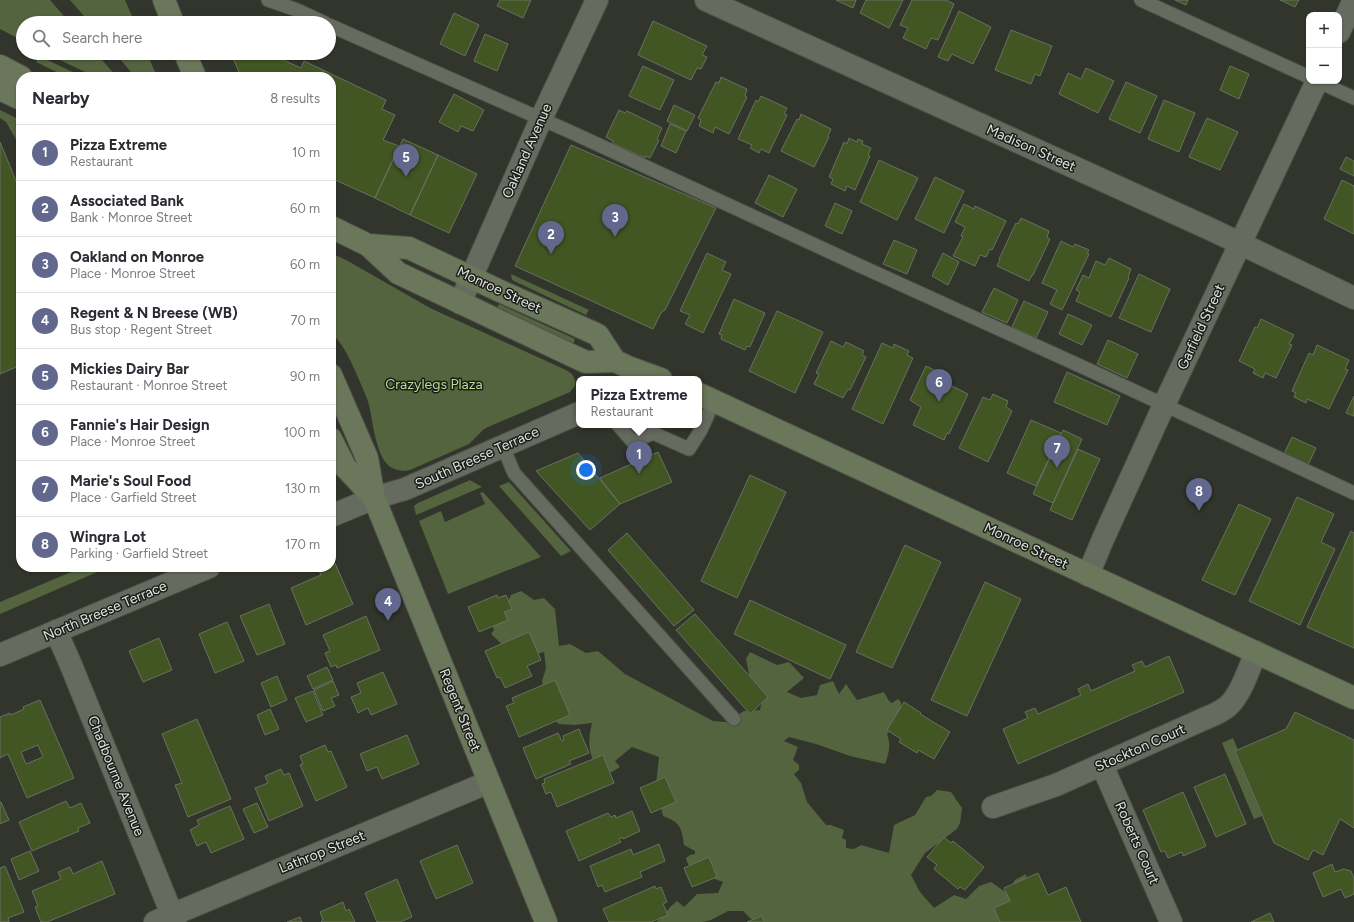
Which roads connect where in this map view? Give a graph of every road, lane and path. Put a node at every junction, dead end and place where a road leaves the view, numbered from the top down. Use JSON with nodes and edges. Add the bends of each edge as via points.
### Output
{"nodes":[{"id":1,"x":164,"y":0,"type":"edge"},
{"id":2,"x":268,"y":0,"type":"edge"},
{"id":3,"x":597,"y":0,"type":"edge"},
{"id":4,"x":706,"y":0,"type":"edge"},
{"id":5,"x":1141,"y":0,"type":"edge"},
{"id":6,"x":1354,"y":0,"type":"edge"},
{"id":7,"x":170,"y":16,"type":"edge"},
{"id":8,"x":310,"y":16,"type":"edge"},
{"id":9,"x":1342,"y":26,"type":"edge"},
{"id":10,"x":336,"y":28,"type":"edge"},
{"id":11,"x":188,"y":60,"type":"edge"},
{"id":12,"x":0,"y":66,"type":"edge"},
{"id":13,"x":193,"y":72,"type":"edge"},
{"id":14,"x":16,"y":74,"type":"edge"},
{"id":15,"x":1306,"y":76,"type":"edge"},
{"id":16,"x":1316,"y":84,"type":"edge"},
{"id":17,"x":1324,"y":84,"type":"edge"},
{"id":18,"x":0,"y":89,"type":"edge"},
{"id":19,"x":16,"y":97,"type":"edge"},
{"id":20,"x":1354,"y":98,"type":"edge"},
{"id":21,"x":541,"y":119,"type":"junction"},
{"id":22,"x":336,"y":229,"type":"edge"},
{"id":23,"x":1241,"y":243,"type":"junction"},
{"id":24,"x":368,"y":245,"type":"junction"},
{"id":25,"x":472,"y":277,"type":"junction"},
{"id":26,"x":1354,"y":298,"type":"edge"},
{"id":27,"x":460,"y":303,"type":"junction"},
{"id":28,"x":621,"y":369,"type":"edge"},
{"id":29,"x":649,"y":376,"type":"edge"},
{"id":30,"x":336,"y":387,"type":"edge"},
{"id":31,"x":706,"y":398,"type":"edge"},
{"id":32,"x":1164,"y":405,"type":"junction"},
{"id":33,"x":576,"y":414,"type":"edge"},
{"id":34,"x":702,"y":424,"type":"edge"},
{"id":35,"x":621,"y":428,"type":"edge"},
{"id":36,"x":701,"y":428,"type":"edge"},
{"id":37,"x":503,"y":447,"type":"junction"},
{"id":38,"x":336,"y":449,"type":"edge"},
{"id":39,"x":1354,"y":493,"type":"edge"},
{"id":40,"x":374,"y":498,"type":"junction"},
{"id":41,"x":336,"y":514,"type":"edge"},
{"id":42,"x":197,"y":572,"type":"edge"},
{"id":43,"x":1088,"y":575,"type":"junction"},
{"id":44,"x":56,"y":631,"type":"junction"},
{"id":45,"x":1256,"y":652,"type":"junction"},
{"id":46,"x":0,"y":655,"type":"edge"},
{"id":47,"x":1354,"y":698,"type":"edge"},
{"id":48,"x":734,"y":719,"type":"dead end"},
{"id":49,"x":1102,"y":765,"type":"junction"},
{"id":50,"x":489,"y":782,"type":"junction"},
{"id":51,"x":993,"y":807,"type":"dead end"},
{"id":52,"x":168,"y":920,"type":"edge"},
{"id":53,"x":546,"y":922,"type":"edge"},
{"id":54,"x":1171,"y":922,"type":"edge"}],
"edges":[{"from":1,"to":7,"type":"main road"},
{"from":2,"to":8,"type":"lane"},
{"from":3,"to":21,"type":"street","name":"Oakland Avenue"},
{"from":4,"to":23,"type":"street","name":"Madison Street"},
{"from":5,"to":15,"type":"lane"},
{"from":6,"to":9,"type":"street"},
{"from":10,"to":21,"type":"lane"},
{"from":11,"to":13,"type":"main road"},
{"from":12,"to":14,"type":"main road"},
{"from":16,"to":23,"type":"street","name":"Garfield Street"},
{"from":17,"to":20,"type":"lane"},
{"from":18,"to":19,"type":"main road"},
{"from":21,"to":25,"type":"street","name":"Oakland Avenue"},
{"from":21,"to":32,"type":"lane"},
{"from":22,"to":24,"type":"main road","name":"Monroe Street"},
{"from":23,"to":26,"type":"street","name":"Madison Street"},
{"from":23,"to":32,"type":"street","name":"Garfield Street"},
{"from":24,"to":25,"type":"main road","name":"Monroe Street","via":[[410,248]]},
{"from":24,"to":27,"type":"main road","name":"Monroe Street","via":[[398,273]]},
{"from":25,"to":27,"type":"street","name":"Oakland Avenue"},
{"from":25,"to":28,"type":"main road","name":"Monroe Street","via":[[598,335]]},
{"from":27,"to":28,"type":"main road","name":"Monroe Street","via":[[586,362]]},
{"from":28,"to":29,"type":"main road","name":"Monroe Street"},
{"from":30,"to":40,"type":"main road","name":"Regent Street","via":[[367,458]]},
{"from":31,"to":34,"type":"lane"},
{"from":31,"to":43,"type":"main road","name":"Monroe Street"},
{"from":32,"to":39,"type":"lane"},
{"from":32,"to":43,"type":"street","name":"Garfield Street"},
{"from":33,"to":37,"type":"street","name":"South Breese Terrace"},
{"from":35,"to":36,"type":"lane","via":[[633,442],[653,433],[689,449]]},
{"from":37,"to":40,"type":"street","name":"South Breese Terrace","via":[[405,489]]},
{"from":37,"to":48,"type":"lane","via":[[514,473]]},
{"from":38,"to":40,"type":"main road","name":"Regent Street","via":[[345,467]]},
{"from":40,"to":41,"type":"street"},
{"from":40,"to":50,"type":"main road","name":"Regent Street"},
{"from":42,"to":44,"type":"street","name":"North Breese Terrace"},
{"from":43,"to":45,"type":"main road","name":"Monroe Street"},
{"from":44,"to":46,"type":"street","name":"North Breese Terrace"},
{"from":44,"to":52,"type":"street","name":"Chadbourne Avenue"},
{"from":45,"to":47,"type":"main road","name":"Monroe Street"},
{"from":45,"to":49,"type":"street","name":"Stockton Court","via":[[1236,696],[1228,706]]},
{"from":49,"to":51,"type":"street","name":"Stockton Court"},
{"from":49,"to":54,"type":"street","name":"Roberts Court"},
{"from":50,"to":52,"type":"street","name":"Lathrop Street"},
{"from":50,"to":53,"type":"main road","name":"Regent Street"}]}
